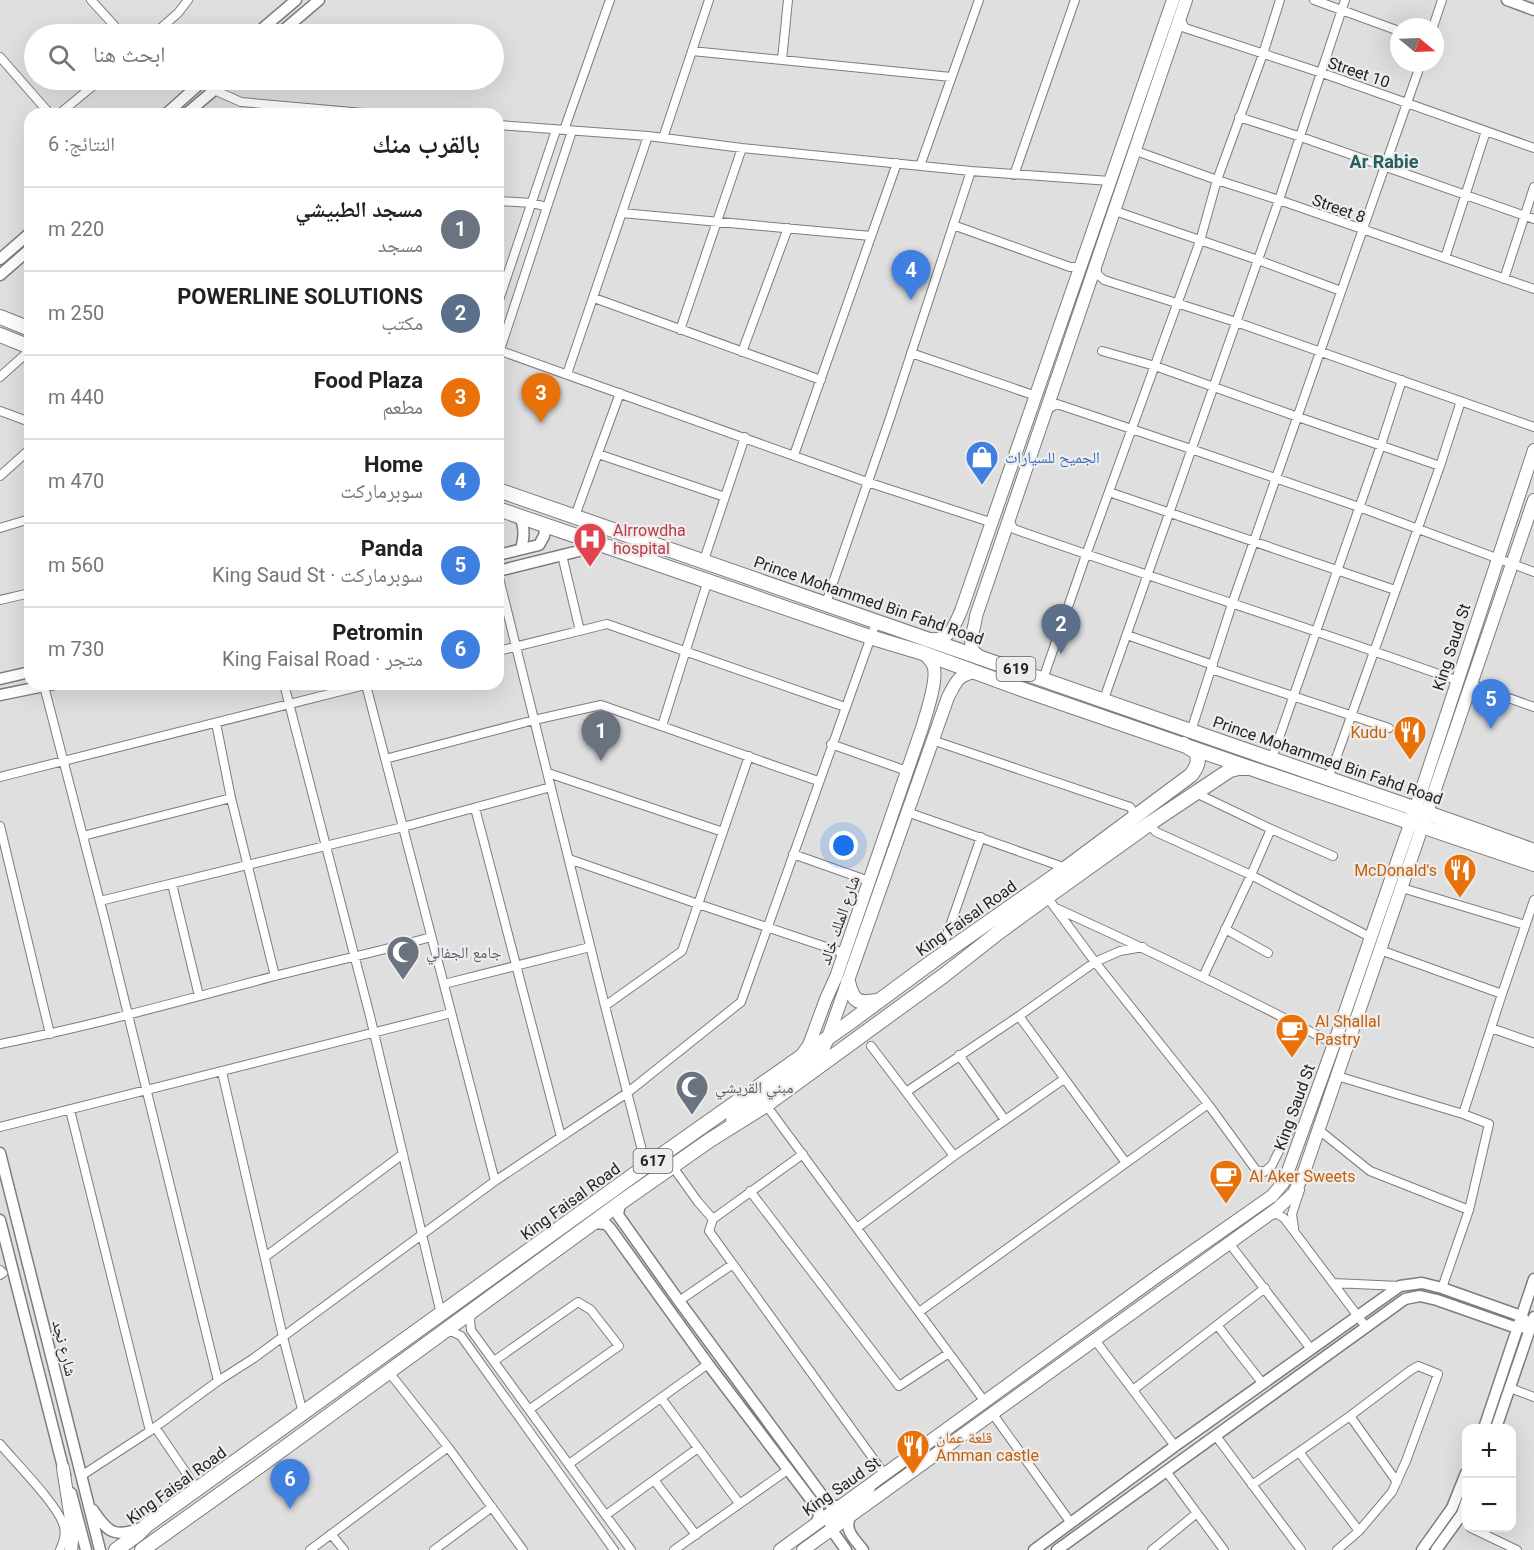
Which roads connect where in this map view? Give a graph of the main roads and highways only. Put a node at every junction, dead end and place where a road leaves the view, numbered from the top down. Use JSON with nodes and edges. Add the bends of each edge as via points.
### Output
{"nodes":[{"id":1,"x":1173,"y":0,"type":"edge"},
{"id":2,"x":1186,"y":0,"type":"edge"},
{"id":3,"x":1150,"y":66,"type":"junction"},
{"id":4,"x":1136,"y":151,"type":"junction"},
{"id":5,"x":1089,"y":264,"type":"junction"},
{"id":6,"x":0,"y":317,"type":"edge"},
{"id":7,"x":24,"y":327,"type":"edge"},
{"id":8,"x":0,"y":335,"type":"edge"},
{"id":9,"x":24,"y":346,"type":"edge"},
{"id":10,"x":1534,"y":450,"type":"edge"},
{"id":11,"x":504,"y":492,"type":"edge"},
{"id":12,"x":1534,"y":500,"type":"edge"},
{"id":13,"x":504,"y":511,"type":"edge"},
{"id":14,"x":961,"y":612,"type":"junction"},
{"id":15,"x":976,"y":616,"type":"junction"},
{"id":16,"x":930,"y":639,"type":"junction"},
{"id":17,"x":923,"y":653,"type":"junction"},
{"id":18,"x":979,"y":656,"type":"junction"},
{"id":19,"x":975,"y":672,"type":"junction"},
{"id":20,"x":933,"y":691,"type":"junction"},
{"id":21,"x":948,"y":698,"type":"junction"},
{"id":22,"x":1183,"y":744,"type":"junction"},
{"id":23,"x":1250,"y":768,"type":"junction"},
{"id":24,"x":1191,"y":775,"type":"junction"},
{"id":25,"x":1201,"y":793,"type":"junction"},
{"id":26,"x":1422,"y":810,"type":"junction"},
{"id":27,"x":1417,"y":824,"type":"junction"},
{"id":28,"x":1534,"y":850,"type":"edge"},
{"id":29,"x":1534,"y":864,"type":"edge"},
{"id":30,"x":999,"y":932,"type":"junction"},
{"id":31,"x":1370,"y":937,"type":"junction"},
{"id":32,"x":843,"y":958,"type":"junction"},
{"id":33,"x":848,"y":982,"type":"junction"},
{"id":34,"x":879,"y":1001,"type":"junction"},
{"id":35,"x":837,"y":1013,"type":"junction"},
{"id":36,"x":849,"y":1023,"type":"junction"},
{"id":37,"x":1352,"y":1031,"type":"junction"},
{"id":38,"x":828,"y":1038,"type":"junction"},
{"id":39,"x":799,"y":1058,"type":"junction"},
{"id":40,"x":710,"y":1140,"type":"junction"},
{"id":41,"x":1159,"y":1275,"type":"junction"},
{"id":42,"x":1113,"y":1327,"type":"junction"},
{"id":43,"x":989,"y":1407,"type":"junction"},
{"id":44,"x":63,"y":1468,"type":"road end"},
{"id":45,"x":159,"y":1544,"type":"edge"},
{"id":46,"x":71,"y":1550,"type":"edge"},
{"id":47,"x":116,"y":1550,"type":"edge"},
{"id":48,"x":142,"y":1550,"type":"edge"},
{"id":49,"x":780,"y":1550,"type":"edge"},
{"id":50,"x":802,"y":1550,"type":"edge"}],
"edges":[{"from":1,"to":3,"type":"main road"},
{"from":2,"to":4,"type":"main road"},
{"from":3,"to":4,"type":"main road","via":[[1130,144]]},
{"from":3,"to":5,"type":"main road","via":[[1110,182]]},
{"from":4,"to":5,"type":"main road","via":[[1115,211]]},
{"from":5,"to":14,"type":"main road","via":[[1036,396]]},
{"from":5,"to":15,"type":"main road","via":[[1046,410]]},
{"from":6,"to":7,"type":"highway"},
{"from":8,"to":9,"type":"highway"},
{"from":10,"to":26,"type":"main road","name":"King Saud St","via":[[1458,681]]},
{"from":11,"to":16,"type":"highway","name":"Prince Mohammed Bin Fahd Road","number":"619"},
{"from":12,"to":26,"type":"main road","name":"King Saud St","via":[[1472,685]]},
{"from":13,"to":17,"type":"highway","name":"Prince Mohammed Bin Fahd Road","number":"619"},
{"from":14,"to":15,"type":"main road","via":[[963,627],[971,626]]},
{"from":14,"to":16,"type":"main road","via":[[945,637]]},
{"from":15,"to":18,"type":"main road","via":[[970,644]]},
{"from":16,"to":18,"type":"highway","name":"Prince Mohammed Bin Fahd Road","number":"619"},
{"from":17,"to":19,"type":"highway","name":"Prince Mohammed Bin Fahd Road","number":"619"},
{"from":17,"to":20,"type":"main road","name":"شارع الملك خالد","via":[[935,668]]},
{"from":18,"to":26,"type":"highway","name":"Prince Mohammed Bin Fahd Road","number":"619"},
{"from":19,"to":21,"type":"main road","name":"شارع الملك خالد","via":[[963,674]]},
{"from":19,"to":22,"type":"highway","name":"Prince Mohammed Bin Fahd Road","number":"619"},
{"from":20,"to":21,"type":"main road","via":[[937,684],[944,683],[949,688]]},
{"from":20,"to":32,"type":"main road","name":"شارع الملك خالد"},
{"from":21,"to":33,"type":"main road","name":"شارع الملك خالد"},
{"from":22,"to":23,"type":"highway","name":"Prince Mohammed Bin Fahd Road","number":"619"},
{"from":22,"to":24,"type":"highway","via":[[1198,756]]},
{"from":23,"to":25,"type":"highway","name":"King Faisal Road","via":[[1230,770]]},
{"from":23,"to":27,"type":"highway","name":"Prince Mohammed Bin Fahd Road","number":"619"},
{"from":24,"to":25,"type":"highway","via":[[1202,777]]},
{"from":24,"to":34,"type":"highway","name":"King Faisal Road","number":"617"},
{"from":25,"to":30,"type":"highway","name":"King Faisal Road","number":"617","via":[[1149,824],[1051,902]]},
{"from":26,"to":27,"type":"main road","name":"King Saud St"},
{"from":26,"to":28,"type":"highway","name":"Prince Mohammed Bin Fahd Road","number":"619"},
{"from":27,"to":29,"type":"highway","name":"Prince Mohammed Bin Fahd Road","number":"619"},
{"from":27,"to":31,"type":"main road","name":"King Saud St"},
{"from":27,"to":37,"type":"main road","name":"King Saud St","via":[[1402,888]]},
{"from":30,"to":36,"type":"highway","via":[[866,1023]]},
{"from":30,"to":40,"type":"highway","name":"King Faisal Road","number":"617","via":[[766,1105]]},
{"from":31,"to":37,"type":"main road","via":[[1376,945],[1359,990]]},
{"from":31,"to":41,"type":"main road","name":"King Saud St","via":[[1278,1190]]},
{"from":32,"to":35,"type":"main road","via":[[832,1000]]},
{"from":32,"to":39,"type":"main road","name":"شارع الملك خالد","via":[[812,1038]]},
{"from":33,"to":34,"type":"highway","via":[[857,1000]]},
{"from":33,"to":35,"type":"main road","name":"شارع الملك خالد"},
{"from":34,"to":36,"type":"highway","name":"King Faisal Road","number":"617"},
{"from":35,"to":36,"type":"highway"},
{"from":35,"to":38,"type":"main road","name":"شارع الملك خالد"},
{"from":36,"to":38,"type":"highway","name":"King Faisal Road","number":"617"},
{"from":37,"to":42,"type":"main road","name":"King Saud St","via":[[1304,1175],[1288,1200]]},
{"from":38,"to":39,"type":"highway","name":"King Faisal Road","number":"617"},
{"from":38,"to":40,"type":"main road","name":"شارع الملك خالد","via":[[815,1059]]},
{"from":39,"to":47,"type":"highway","name":"King Faisal Road","number":"617"},
{"from":40,"to":45,"type":"highway","name":"King Faisal Road","number":"617","via":[[388,1371]]},
{"from":41,"to":42,"type":"main road","via":[[1167,1277],[1165,1282],[1130,1308]]},
{"from":41,"to":43,"type":"main road","name":"King Saud St"},
{"from":42,"to":43,"type":"main road","name":"King Saud St"},
{"from":43,"to":49,"type":"main road","name":"King Saud St"},
{"from":43,"to":50,"type":"main road","name":"King Saud St"},
{"from":44,"to":46,"type":"main road","via":[[73,1532]]},
{"from":45,"to":48,"type":"highway","name":"King Faisal Road","number":"617"}]}
